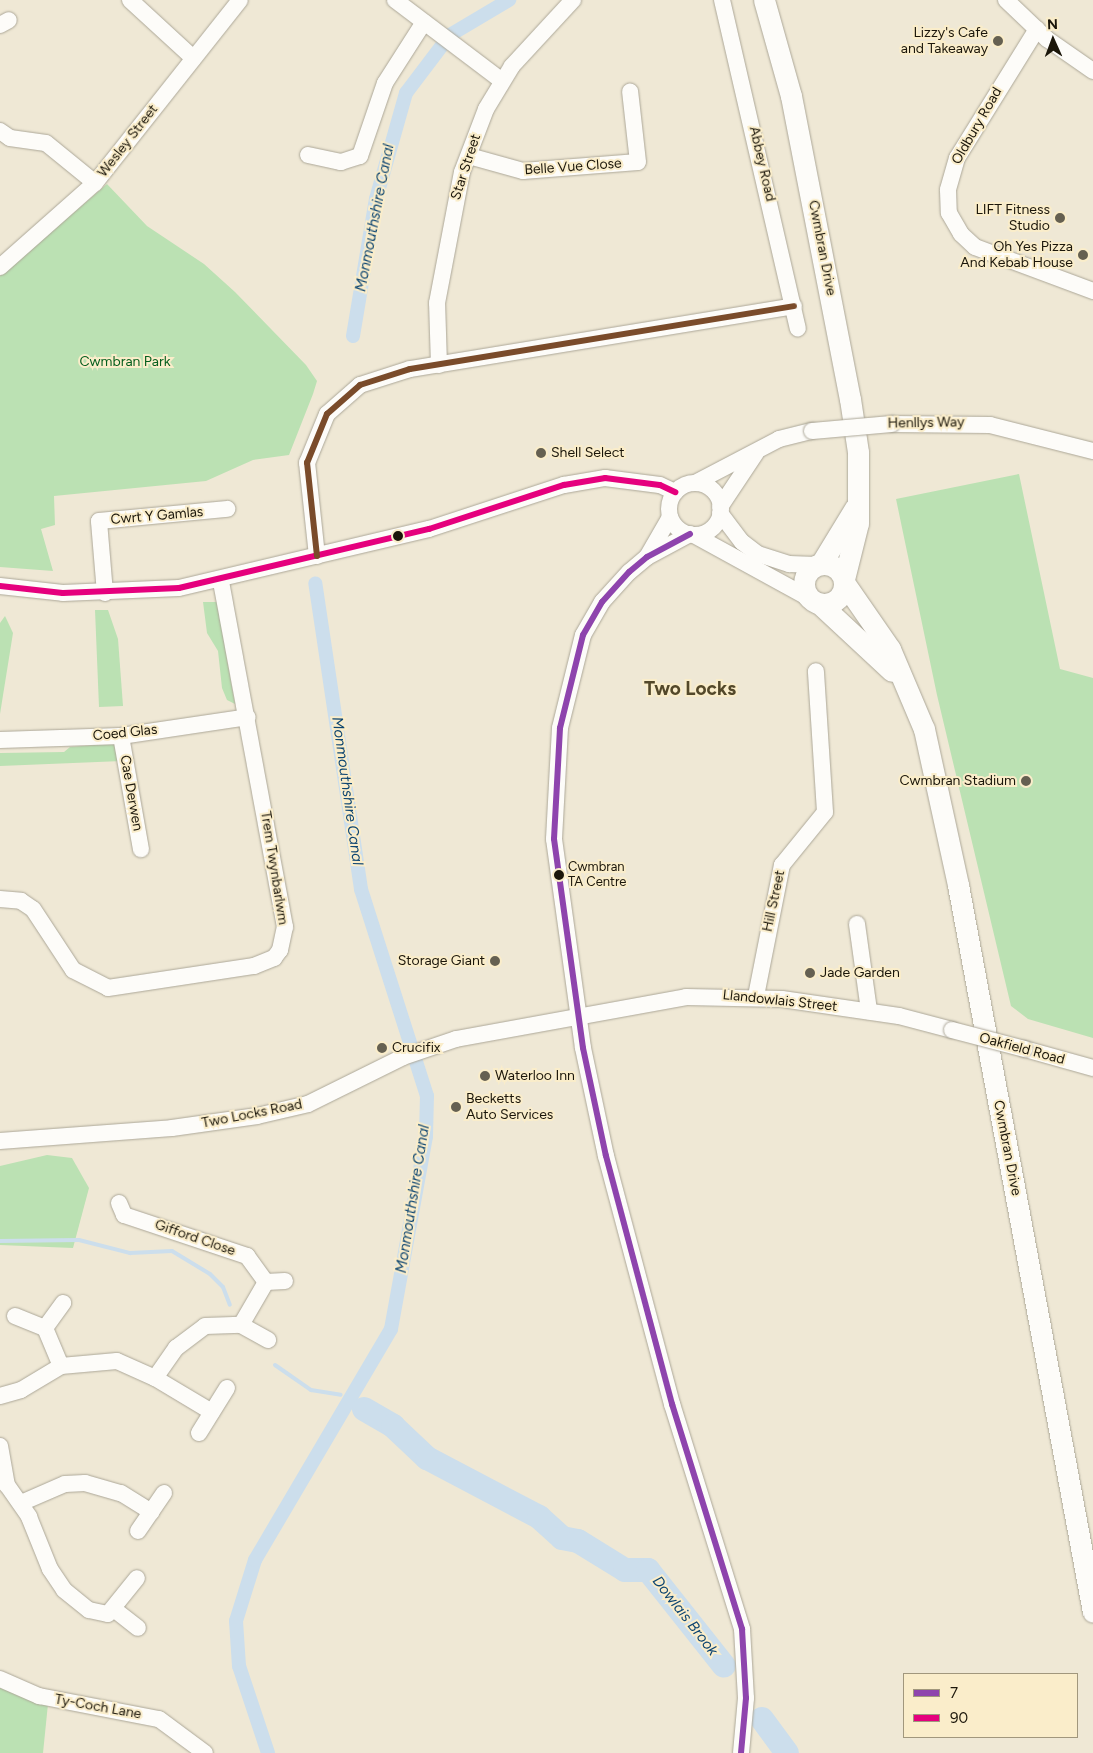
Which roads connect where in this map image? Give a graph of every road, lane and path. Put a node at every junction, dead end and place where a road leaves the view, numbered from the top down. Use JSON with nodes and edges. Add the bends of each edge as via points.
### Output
{"nodes":[{"id":1,"x":130,"y":0,"type":"edge"},
{"id":2,"x":240,"y":0,"type":"edge"},
{"id":3,"x":395,"y":0,"type":"edge"},
{"id":4,"x":573,"y":0,"type":"edge"},
{"id":5,"x":722,"y":0,"type":"edge"},
{"id":6,"x":764,"y":0,"type":"edge"},
{"id":7,"x":1006,"y":0,"type":"edge"},
{"id":8,"x":424,"y":22,"type":"junction"},
{"id":9,"x":1037,"y":29,"type":"junction"},
{"id":10,"x":193,"y":58,"type":"junction"},
{"id":11,"x":1093,"y":71,"type":"edge"},
{"id":12,"x":502,"y":81,"type":"junction"},
{"id":13,"x":630,"y":91,"type":"dead end"},
{"id":14,"x":0,"y":131,"type":"edge"},
{"id":15,"x":308,"y":155,"type":"dead end"},
{"id":16,"x":468,"y":156,"type":"junction"},
{"id":17,"x":95,"y":183,"type":"junction"},
{"id":18,"x":0,"y":267,"type":"edge"},
{"id":19,"x":1093,"y":291,"type":"edge"},
{"id":20,"x":794,"y":306,"type":"junction"},
{"id":21,"x":798,"y":328,"type":"dead end"},
{"id":22,"x":439,"y":365,"type":"junction"},
{"id":23,"x":759,"y":450,"type":"junction"},
{"id":24,"x":1093,"y":451,"type":"edge"},
{"id":25,"x":695,"y":483,"type":"junction"},
{"id":26,"x":675,"y":492,"type":"junction"},
{"id":27,"x":858,"y":500,"type":"junction"},
{"id":28,"x":227,"y":509,"type":"dead end"},
{"id":29,"x":720,"y":510,"type":"junction"},
{"id":30,"x":670,"y":517,"type":"junction"},
{"id":31,"x":692,"y":534,"type":"junction"},
{"id":32,"x":317,"y":556,"type":"junction"},
{"id":33,"x":647,"y":556,"type":"junction"},
{"id":34,"x":819,"y":564,"type":"junction"},
{"id":35,"x":221,"y":581,"type":"junction"},
{"id":36,"x":844,"y":582,"type":"junction"},
{"id":37,"x":0,"y":586,"type":"edge"},
{"id":38,"x":104,"y":593,"type":"junction"},
{"id":39,"x":816,"y":601,"type":"junction"},
{"id":40,"x":816,"y":671,"type":"dead end"},
{"id":41,"x":907,"y":689,"type":"junction"},
{"id":42,"x":248,"y":717,"type":"junction"},
{"id":43,"x":121,"y":736,"type":"junction"},
{"id":44,"x":0,"y":740,"type":"edge"},
{"id":45,"x":141,"y":849,"type":"dead end"},
{"id":46,"x":0,"y":899,"type":"edge"},
{"id":47,"x":857,"y":924,"type":"dead end"},
{"id":48,"x":756,"y":996,"type":"junction"},
{"id":49,"x":869,"y":1011,"type":"junction"},
{"id":50,"x":578,"y":1014,"type":"junction"},
{"id":51,"x":952,"y":1030,"type":"joint"},
{"id":52,"x":1093,"y":1068,"type":"edge"},
{"id":53,"x":0,"y":1141,"type":"edge"},
{"id":54,"x":119,"y":1203,"type":"dead end"},
{"id":55,"x":285,"y":1281,"type":"dead end"},
{"id":56,"x":266,"y":1282,"type":"junction"},
{"id":57,"x":63,"y":1303,"type":"dead end"},
{"id":58,"x":15,"y":1316,"type":"dead end"},
{"id":59,"x":241,"y":1325,"type":"junction"},
{"id":60,"x":45,"y":1328,"type":"junction"},
{"id":61,"x":268,"y":1340,"type":"dead end"},
{"id":62,"x":61,"y":1366,"type":"junction"},
{"id":63,"x":155,"y":1378,"type":"junction"},
{"id":64,"x":227,"y":1388,"type":"dead end"},
{"id":65,"x":0,"y":1396,"type":"edge"},
{"id":66,"x":212,"y":1412,"type":"junction"},
{"id":67,"x":199,"y":1433,"type":"dead end"},
{"id":68,"x":0,"y":1446,"type":"edge"},
{"id":69,"x":164,"y":1493,"type":"dead end"},
{"id":70,"x":21,"y":1503,"type":"junction"},
{"id":71,"x":151,"y":1512,"type":"junction"},
{"id":72,"x":138,"y":1531,"type":"dead end"},
{"id":73,"x":137,"y":1578,"type":"dead end"},
{"id":74,"x":115,"y":1610,"type":"junction"},
{"id":75,"x":1093,"y":1612,"type":"edge"},
{"id":76,"x":138,"y":1628,"type":"dead end"},
{"id":77,"x":0,"y":1679,"type":"edge"},
{"id":78,"x":205,"y":1753,"type":"edge"},
{"id":79,"x":742,"y":1753,"type":"edge"}],
"edges":[{"from":1,"to":10,"type":"street"},
{"from":2,"to":10,"type":"street","name":"Wesley Street"},
{"from":3,"to":8,"type":"street"},
{"from":4,"to":12,"type":"street","name":"Star Street","via":[[519,56]]},
{"from":5,"to":20,"type":"street","name":"Abbey Road"},
{"from":6,"to":27,"type":"main road","name":"Cwmbran Drive","via":[[791,96],[840,340],[858,452]]},
{"from":7,"to":9,"type":"street"},
{"from":8,"to":12,"type":"street"},
{"from":8,"to":15,"type":"street","via":[[385,83],[360,156],[341,162]]},
{"from":9,"to":11,"type":"street"},
{"from":9,"to":19,"type":"street","name":"Oldbury Road","via":[[957,158],[948,190],[950,213],[975,247]]},
{"from":10,"to":17,"type":"street","name":"Wesley Street"},
{"from":12,"to":16,"type":"street","name":"Star Street"},
{"from":13,"to":16,"type":"street","name":"Belle Vue Close","via":[[638,162],[523,171]]},
{"from":14,"to":17,"type":"street","via":[[10,138],[46,143]]},
{"from":16,"to":22,"type":"street","name":"Star Street","via":[[456,190],[439,287]]},
{"from":17,"to":18,"type":"street","name":"Wesley Street"},
{"from":20,"to":21,"type":"street","name":"Abbey Road"},
{"from":20,"to":22,"type":"street"},
{"from":22,"to":32,"type":"street","via":[[377,377],[346,395],[327,414],[311,448],[306,476]]},
{"from":23,"to":24,"type":"street","name":"Henllys Way","bridge":true,"via":[[780,439],[812,431],[892,424],[990,425]]},
{"from":23,"to":25,"type":"street","name":"Henllys Way"},
{"from":23,"to":29,"type":"street","name":"Henllys Way","via":[[745,464]]},
{"from":25,"to":26,"type":"street"},
{"from":25,"to":29,"type":"street","via":[[710,488]]},
{"from":26,"to":30,"type":"street"},
{"from":26,"to":32,"type":"street","via":[[660,485],[605,478],[564,485],[429,529]]},
{"from":27,"to":34,"type":"main road"},
{"from":27,"to":36,"type":"main road","name":"Cwmbran Drive","via":[[856,545]]},
{"from":28,"to":38,"type":"street","name":"Cwrt Y Gamlas","via":[[99,521]]},
{"from":29,"to":31,"type":"street","via":[[714,526]]},
{"from":29,"to":34,"type":"street","via":[[742,542],[758,554],[789,564]]},
{"from":30,"to":31,"type":"street","via":[[678,528]]},
{"from":30,"to":33,"type":"street"},
{"from":31,"to":33,"type":"street"},
{"from":31,"to":39,"type":"street"},
{"from":32,"to":35,"type":"street"},
{"from":33,"to":50,"type":"street","via":[[612,589],[584,635],[571,672],[560,728],[555,865]]},
{"from":34,"to":36,"type":"main road","via":[[836,567]]},
{"from":34,"to":39,"type":"main road","via":[[804,581]]},
{"from":35,"to":38,"type":"street"},
{"from":35,"to":42,"type":"street","name":"Trem Twynbarlwm"},
{"from":36,"to":39,"type":"main road","via":[[835,601]]},
{"from":36,"to":41,"type":"main road","name":"Cwmbran Drive","via":[[890,649]]},
{"from":37,"to":38,"type":"street"},
{"from":39,"to":41,"type":"main road","via":[[880,657]]},
{"from":40,"to":48,"type":"street","name":"Hill Street","via":[[826,807],[816,828],[782,865]]},
{"from":41,"to":75,"type":"main road","name":"Cwmbran Drive","via":[[924,729],[958,885]]},
{"from":42,"to":43,"type":"street","name":"Coed Glas"},
{"from":42,"to":46,"type":"street","name":"Trem Twynbarlwm","via":[[285,927],[274,958],[254,966],[108,988],[73,970],[33,909],[21,901]]},
{"from":43,"to":44,"type":"street","name":"Coed Glas"},
{"from":43,"to":45,"type":"street","name":"Cae Derwen"},
{"from":47,"to":49,"type":"street"},
{"from":48,"to":49,"type":"street","name":"Llandowlais Street"},
{"from":48,"to":50,"type":"street","name":"Llandowlais Street","via":[[686,997]]},
{"from":49,"to":51,"type":"street","name":"Llandowlais Street"},
{"from":50,"to":53,"type":"street","name":"Two Locks Road","via":[[489,1030],[424,1048],[308,1104],[257,1116],[172,1128]]},
{"from":50,"to":79,"type":"street","via":[[629,1246],[672,1404],[742,1629],[746,1698]]},
{"from":51,"to":52,"type":"street","name":"Oakfield Road","bridge":true},
{"from":54,"to":56,"type":"street","name":"Gifford Close","via":[[124,1214],[247,1256]]},
{"from":55,"to":56,"type":"street"},
{"from":56,"to":59,"type":"street"},
{"from":57,"to":60,"type":"street"},
{"from":58,"to":60,"type":"street"},
{"from":59,"to":61,"type":"street"},
{"from":59,"to":63,"type":"street","via":[[205,1326],[190,1334]]},
{"from":60,"to":62,"type":"street"},
{"from":62,"to":63,"type":"street","via":[[117,1361]]},
{"from":62,"to":65,"type":"street","via":[[21,1390]]},
{"from":63,"to":66,"type":"street"},
{"from":64,"to":66,"type":"street"},
{"from":66,"to":67,"type":"street"},
{"from":68,"to":70,"type":"street","via":[[8,1485]]},
{"from":69,"to":71,"type":"street"},
{"from":70,"to":71,"type":"street","via":[[65,1484],[84,1483],[121,1492]]},
{"from":70,"to":74,"type":"street","via":[[64,1590],[89,1610]]},
{"from":71,"to":72,"type":"street"},
{"from":73,"to":74,"type":"street"},
{"from":74,"to":76,"type":"street"},
{"from":77,"to":78,"type":"street","name":"Ty-Coch Lane","via":[[39,1696],[159,1719]]}]}
